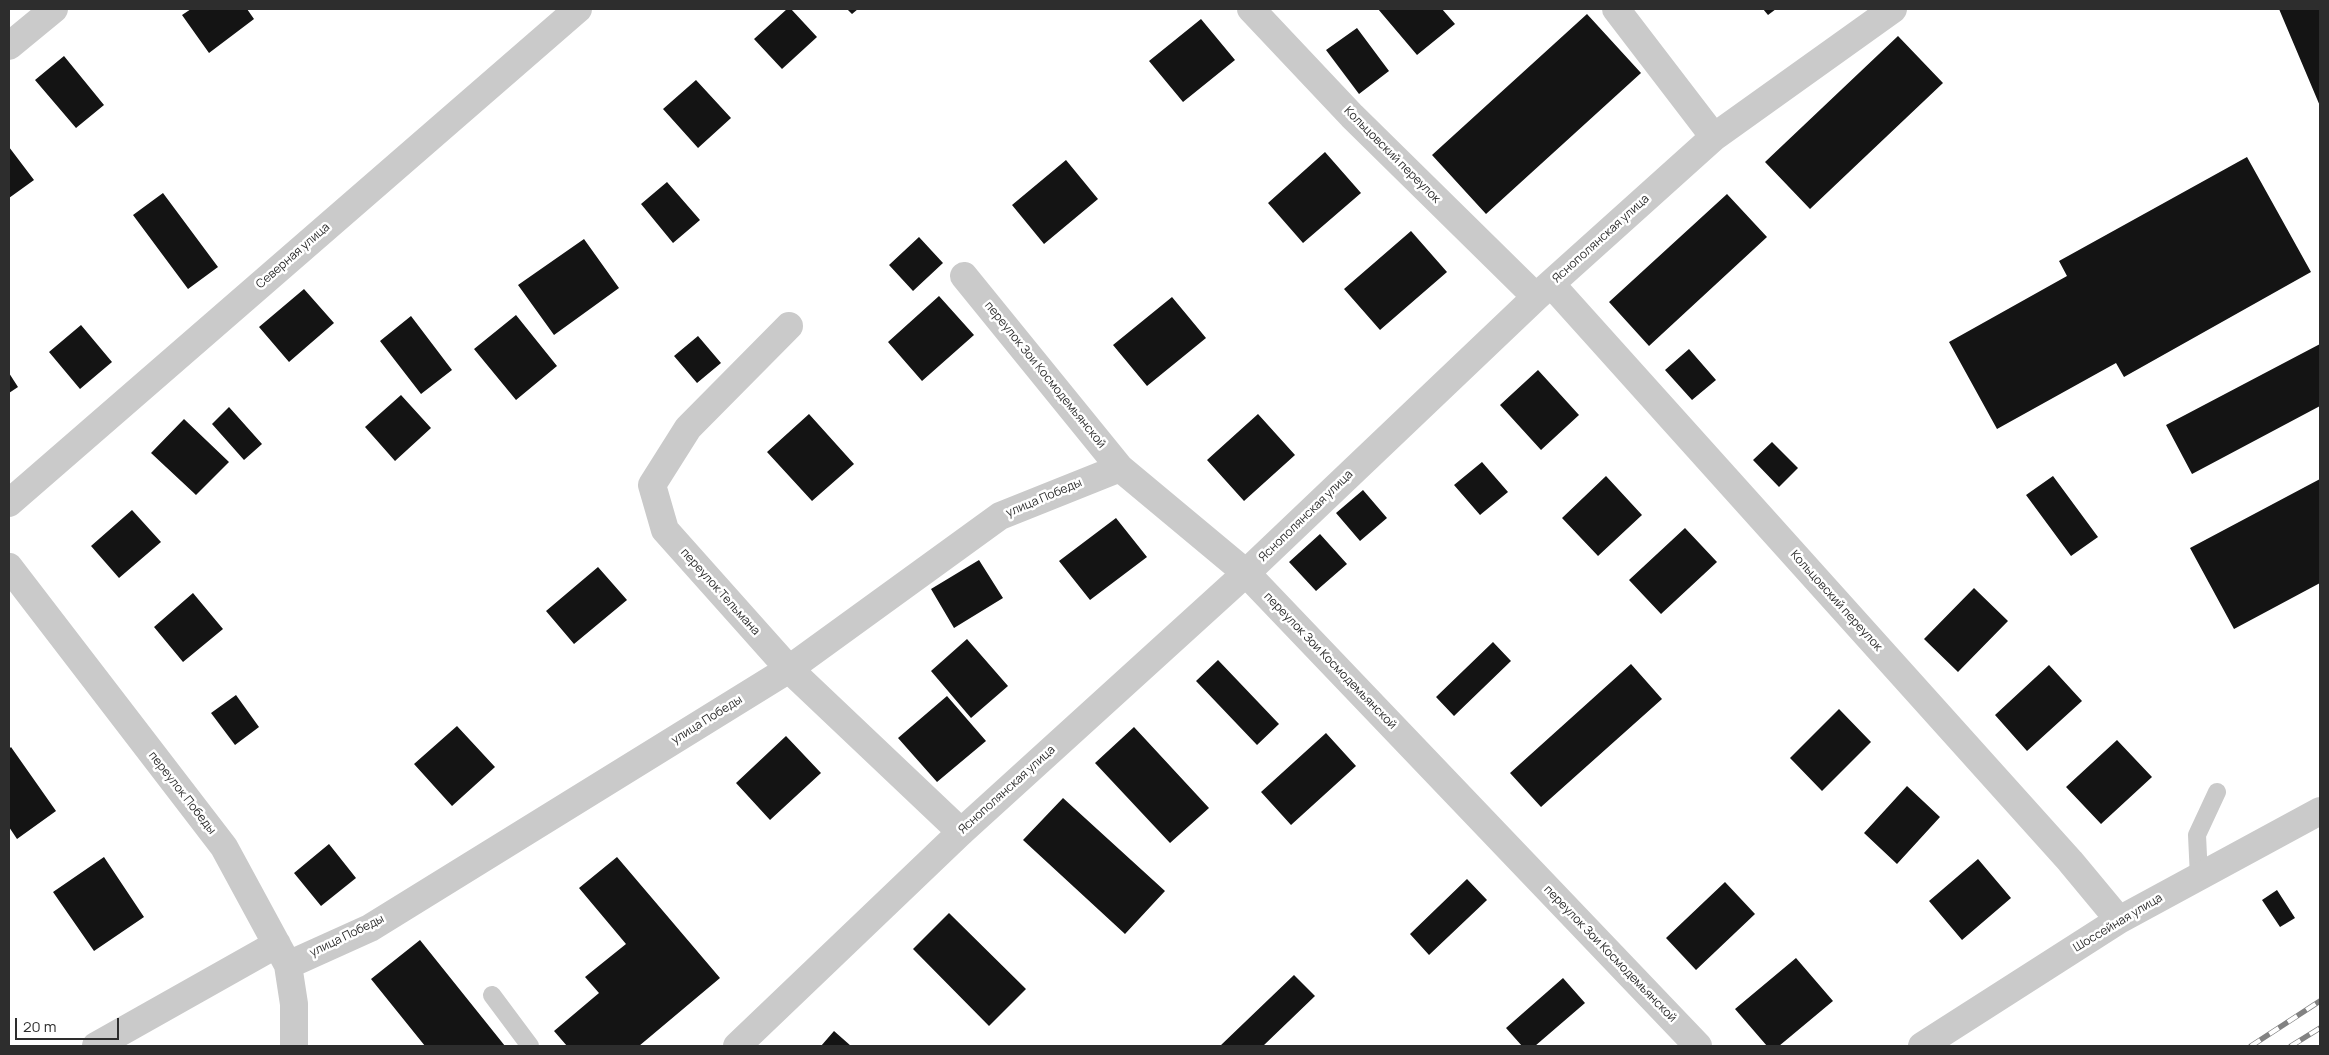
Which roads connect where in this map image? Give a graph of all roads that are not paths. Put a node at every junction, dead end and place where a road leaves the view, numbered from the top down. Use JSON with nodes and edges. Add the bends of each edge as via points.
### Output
{"nodes":[{"id":1,"x":54,"y":9,"type":"edge"},
{"id":2,"x":578,"y":9,"type":"edge"},
{"id":3,"x":1251,"y":9,"type":"edge"},
{"id":4,"x":1616,"y":9,"type":"edge"},
{"id":5,"x":1893,"y":9,"type":"edge"},
{"id":6,"x":9,"y":46,"type":"edge"},
{"id":7,"x":1714,"y":137,"type":"junction"},
{"id":8,"x":964,"y":276,"type":"dead end"},
{"id":9,"x":1543,"y":291,"type":"junction"},
{"id":10,"x":789,"y":326,"type":"dead end"},
{"id":11,"x":1120,"y":468,"type":"junction"},
{"id":12,"x":9,"y":502,"type":"edge"},
{"id":13,"x":10,"y":570,"type":"edge"},
{"id":14,"x":1246,"y":573,"type":"junction"},
{"id":15,"x":789,"y":669,"type":"junction"},
{"id":16,"x":2217,"y":792,"type":"dead end"},
{"id":17,"x":2320,"y":811,"type":"edge"},
{"id":18,"x":961,"y":832,"type":"junction"},
{"id":19,"x":2199,"y":877,"type":"junction"},
{"id":20,"x":2119,"y":920,"type":"junction"},
{"id":21,"x":282,"y":955,"type":"junction"},
{"id":22,"x":492,"y":995,"type":"dead end"},
{"id":23,"x":96,"y":1046,"type":"edge"},
{"id":24,"x":294,"y":1046,"type":"edge"},
{"id":25,"x":530,"y":1046,"type":"edge"},
{"id":26,"x":737,"y":1046,"type":"edge"},
{"id":27,"x":1698,"y":1046,"type":"edge"},
{"id":28,"x":1922,"y":1046,"type":"edge"}],
"edges":[{"from":1,"to":6,"type":"street"},
{"from":2,"to":12,"type":"street","name":"Северная улица"},
{"from":3,"to":9,"type":"street","name":"Кольцовский переулок","via":[[1352,116]]},
{"from":4,"to":7,"type":"street"},
{"from":5,"to":7,"type":"street","name":"Яснополянская улица"},
{"from":7,"to":9,"type":"street","name":"Яснополянская улица"},
{"from":8,"to":11,"type":"street","name":"переулок Зои Космодемьянской"},
{"from":9,"to":14,"type":"street","name":"Яснополянская улица"},
{"from":9,"to":20,"type":"street","name":"Кольцовский переулок","via":[[2070,861]]},
{"from":10,"to":15,"type":"street","name":"переулок Тельмана","via":[[688,428],[652,485],[665,530]]},
{"from":11,"to":14,"type":"street","name":"переулок Зои Космодемьянской"},
{"from":11,"to":15,"type":"street","name":"улица Победы","via":[[1000,516]]},
{"from":13,"to":21,"type":"street","name":"переулок Победы","via":[[224,847]]},
{"from":14,"to":18,"type":"street","name":"Яснополянская улица"},
{"from":14,"to":27,"type":"street","name":"переулок Зои Космодемьянской"},
{"from":15,"to":18,"type":"street","name":"переулок Тельмана"},
{"from":15,"to":21,"type":"street","name":"улица Победы","via":[[370,928]]},
{"from":16,"to":19,"type":"lane","via":[[2197,835]]},
{"from":17,"to":19,"type":"street","name":"Шоссейная улица"},
{"from":18,"to":26,"type":"street","name":"Яснополянская улица"},
{"from":19,"to":20,"type":"street","name":"Шоссейная улица"},
{"from":20,"to":28,"type":"street","name":"Шоссейная улица"},
{"from":21,"to":23,"type":"street","name":"улица Победы"},
{"from":21,"to":24,"type":"street","name":"переулок Победы","via":[[294,1004]]},
{"from":22,"to":25,"type":"lane"}]}
